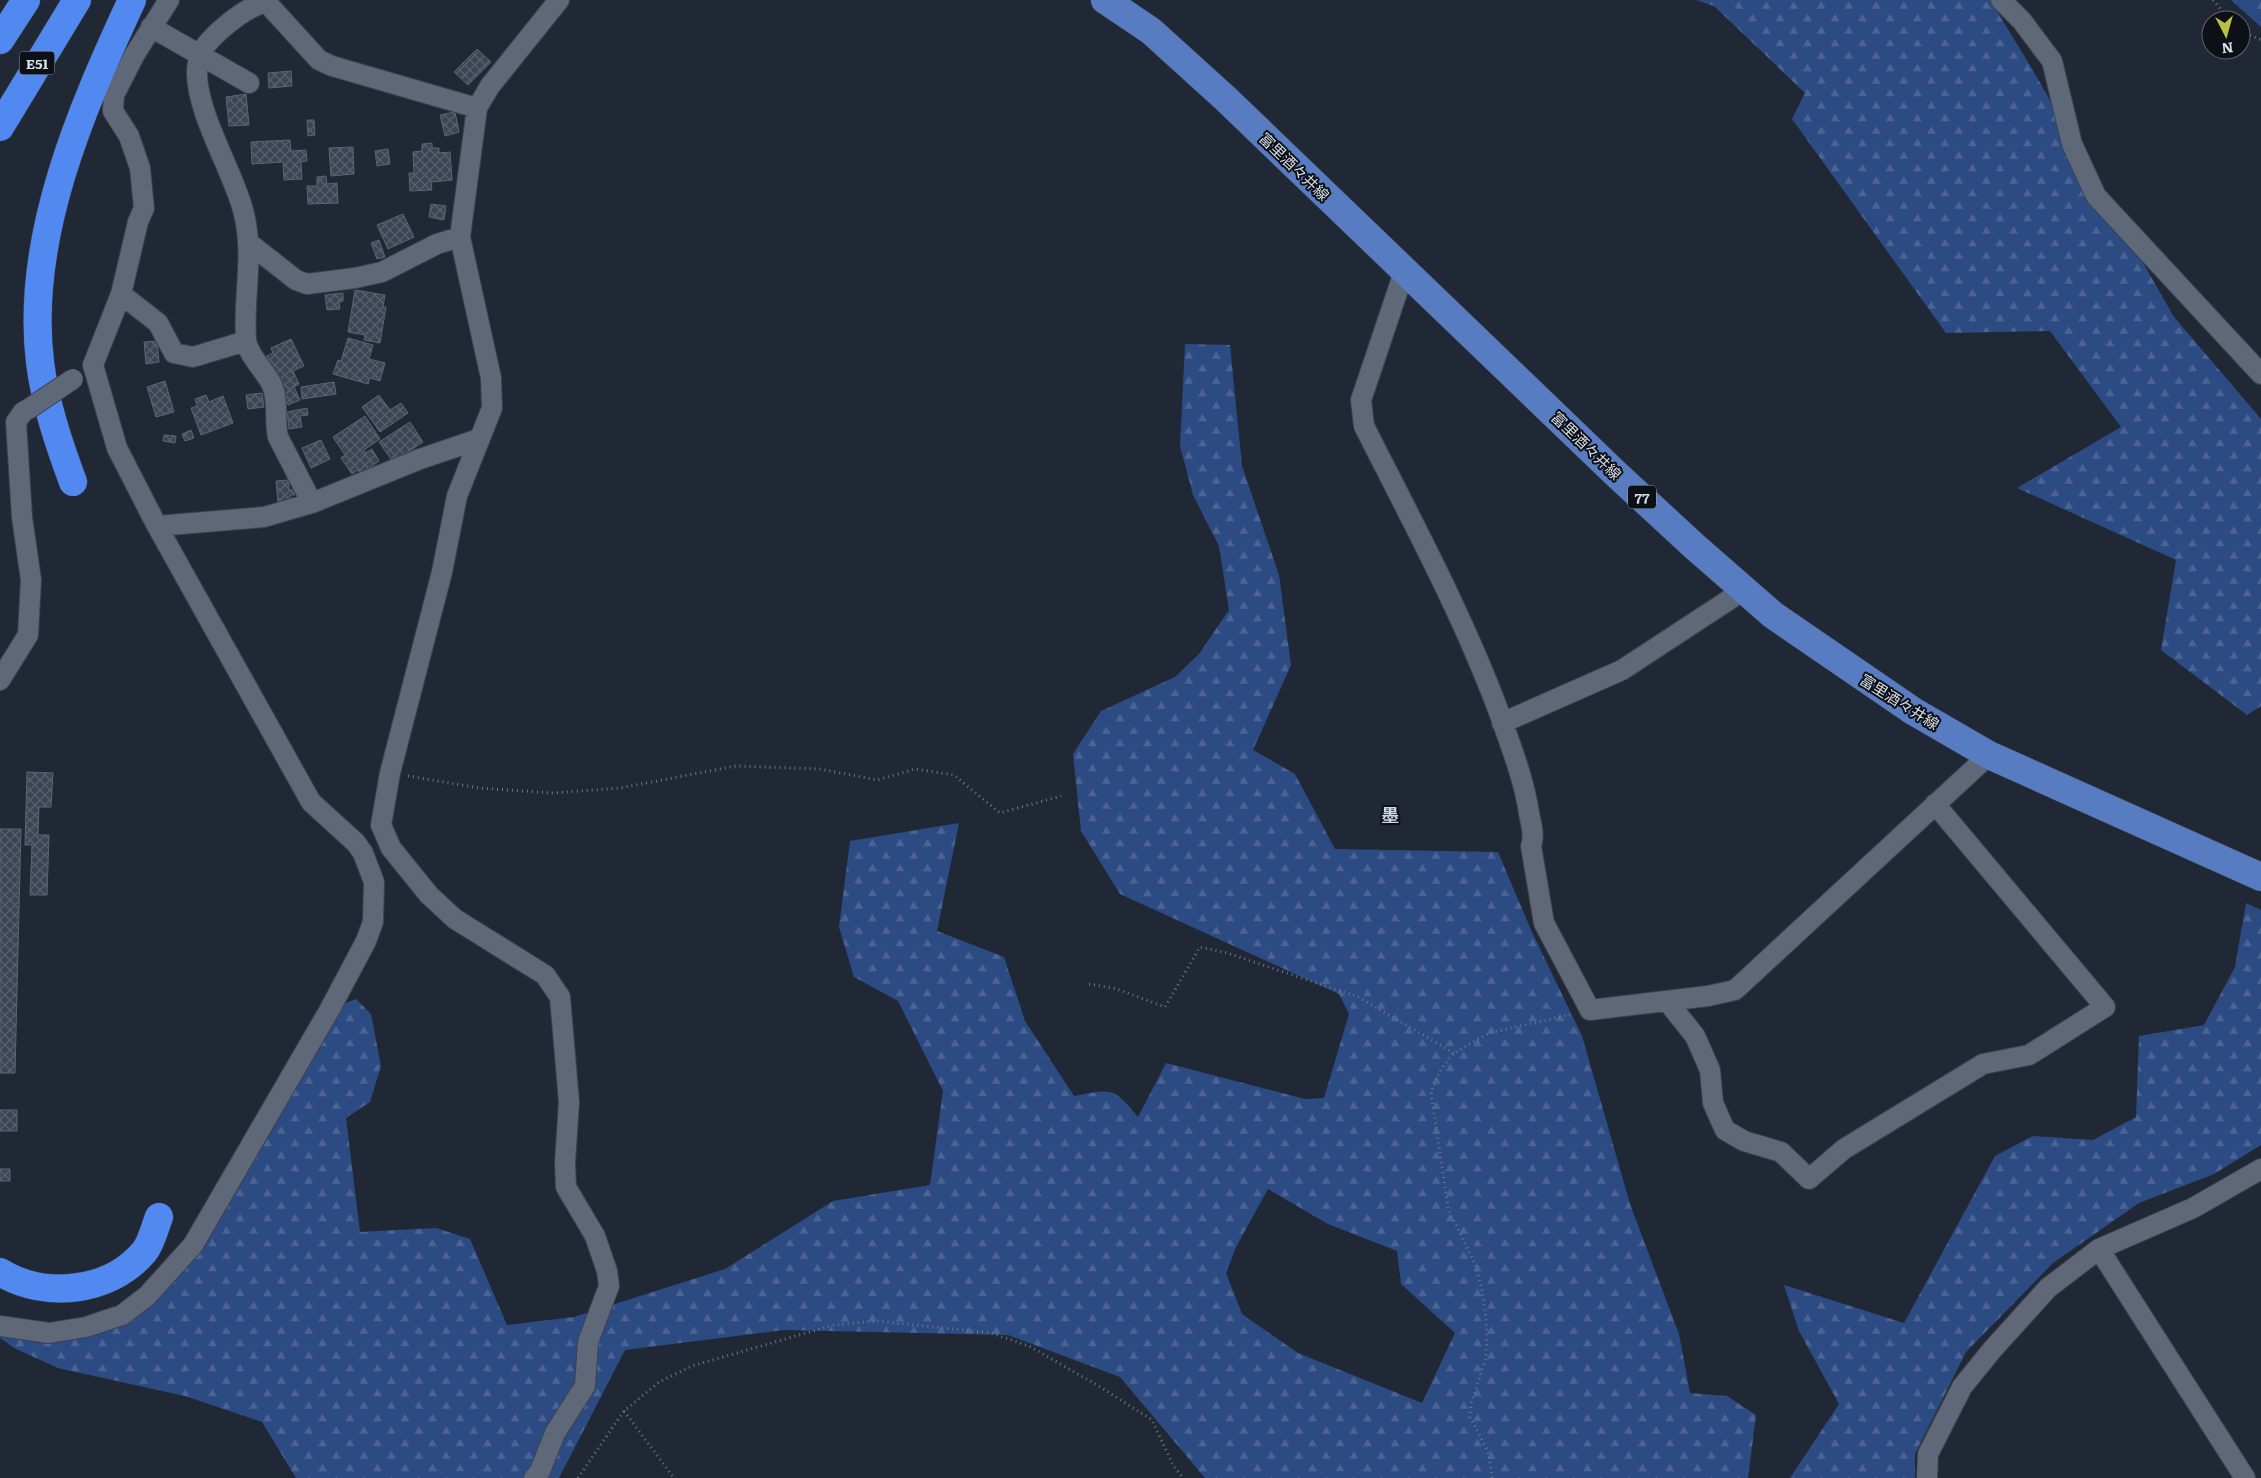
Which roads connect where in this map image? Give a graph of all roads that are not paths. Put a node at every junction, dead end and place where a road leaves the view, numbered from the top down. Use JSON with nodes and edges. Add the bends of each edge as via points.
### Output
{"nodes":[{"id":1,"x":26,"y":0,"type":"edge"},
{"id":2,"x":77,"y":0,"type":"edge"},
{"id":3,"x":132,"y":0,"type":"edge"},
{"id":4,"x":169,"y":0,"type":"edge"},
{"id":5,"x":559,"y":0,"type":"edge"},
{"id":6,"x":1105,"y":0,"type":"edge"},
{"id":7,"x":2002,"y":0,"type":"edge"},
{"id":8,"x":151,"y":27,"type":"junction"},
{"id":9,"x":0,"y":40,"type":"edge"},
{"id":10,"x":200,"y":55,"type":"junction"},
{"id":11,"x":249,"y":83,"type":"dead end"},
{"id":12,"x":477,"y":108,"type":"junction"},
{"id":13,"x":0,"y":127,"type":"edge"},
{"id":14,"x":460,"y":237,"type":"junction"},
{"id":15,"x":250,"y":243,"type":"junction"},
{"id":16,"x":1405,"y":269,"type":"junction"},
{"id":17,"x":121,"y":294,"type":"junction"},
{"id":18,"x":246,"y":341,"type":"junction"},
{"id":19,"x":93,"y":365,"type":"junction"},
{"id":20,"x":2261,"y":374,"type":"edge"},
{"id":21,"x":479,"y":439,"type":"junction"},
{"id":22,"x":73,"y":482,"type":"dead end"},
{"id":23,"x":312,"y":503,"type":"junction"},
{"id":24,"x":157,"y":526,"type":"junction"},
{"id":25,"x":1744,"y":590,"type":"junction"},
{"id":26,"x":0,"y":680,"type":"edge"},
{"id":27,"x":1502,"y":723,"type":"junction"},
{"id":28,"x":1989,"y":754,"type":"junction"},
{"id":29,"x":1935,"y":804,"type":"junction"},
{"id":30,"x":380,"y":825,"type":"junction"},
{"id":31,"x":346,"y":833,"type":"junction"},
{"id":32,"x":2261,"y":878,"type":"edge"},
{"id":33,"x":1667,"y":1001,"type":"junction"},
{"id":34,"x":2261,"y":1169,"type":"edge"},
{"id":35,"x":159,"y":1217,"type":"dead end"},
{"id":36,"x":2099,"y":1249,"type":"junction"},
{"id":37,"x":0,"y":1272,"type":"edge"},
{"id":38,"x":0,"y":1326,"type":"edge"},
{"id":39,"x":534,"y":1478,"type":"edge"},
{"id":40,"x":1927,"y":1478,"type":"edge"},
{"id":41,"x":2245,"y":1478,"type":"edge"}],
"edges":[{"from":1,"to":9,"type":"highway"},
{"from":2,"to":13,"type":"highway","number":"E51"},
{"from":3,"to":22,"type":"highway","via":[[95,81],[62,168],[38,298],[40,363],[49,407]]},
{"from":4,"to":8,"type":"street"},
{"from":5,"to":12,"type":"street","via":[[490,86]]},
{"from":6,"to":16,"type":"main road","name":"富里酒々井線","number":"77","via":[[1164,44]]},
{"from":7,"to":20,"type":"street","via":[[2052,61],[2072,144],[2096,196]]},
{"from":8,"to":10,"type":"street"},
{"from":8,"to":17,"type":"street","via":[[114,95],[113,111],[129,136],[140,168],[144,208]]},
{"from":10,"to":11,"type":"street"},
{"from":10,"to":12,"type":"street","via":[[223,27],[258,4],[267,4],[325,63]]},
{"from":10,"to":15,"type":"street","via":[[197,74],[204,107],[243,209]]},
{"from":12,"to":14,"type":"street"},
{"from":14,"to":15,"type":"street","via":[[430,247],[382,272],[307,284],[296,280]]},
{"from":14,"to":21,"type":"street","via":[[491,378],[492,408]]},
{"from":15,"to":18,"type":"street"},
{"from":16,"to":25,"type":"main road","name":"富里酒々井線","number":"77","via":[[1616,473]]},
{"from":16,"to":27,"type":"street","via":[[1361,400],[1364,426],[1447,589],[1484,672]]},
{"from":17,"to":18,"type":"street","via":[[158,323],[174,353],[193,357]]},
{"from":17,"to":19,"type":"street"},
{"from":18,"to":23,"type":"street","via":[[272,385],[278,437]]},
{"from":19,"to":24,"type":"street","via":[[117,448]]},
{"from":19,"to":26,"type":"street","bridge":true,"via":[[23,412],[16,422],[22,517],[31,580],[28,636]]},
{"from":21,"to":23,"type":"street"},
{"from":21,"to":30,"type":"street","via":[[457,496],[442,572],[390,773]]},
{"from":23,"to":24,"type":"street","via":[[264,517]]},
{"from":24,"to":31,"type":"street","via":[[311,802]]},
{"from":25,"to":27,"type":"street","via":[[1622,670]]},
{"from":25,"to":28,"type":"main road","name":"富里酒々井線","number":"77","via":[[1773,615],[1845,666],[1913,711]]},
{"from":27,"to":33,"type":"street","via":[[1528,802],[1533,839],[1530,846],[1544,923],[1590,1010]]},
{"from":28,"to":29,"type":"street"},
{"from":28,"to":32,"type":"main road","name":"富里酒々井線","number":"77"},
{"from":29,"to":33,"type":"street","via":[[1735,990]]},
{"from":29,"to":33,"type":"street","via":[[2106,1007],[2029,1055],[1983,1064],[1844,1149],[1809,1178],[1781,1152],[1744,1141],[1725,1130],[1713,1103],[1710,1070],[1695,1036]]},
{"from":30,"to":31,"type":"street"},
{"from":30,"to":39,"type":"street","via":[[391,848],[429,895],[455,918],[545,975],[560,997],[569,1102],[566,1187],[595,1236],[610,1286],[588,1342],[585,1386],[555,1433]]},
{"from":31,"to":38,"type":"street","via":[[363,853],[374,882],[373,922],[330,1009],[193,1245],[147,1296],[122,1315],[86,1327],[49,1333]]},
{"from":34,"to":36,"type":"street","via":[[2193,1208]]},
{"from":35,"to":37,"type":"highway","via":[[146,1251],[118,1273],[99,1282],[76,1289],[44,1289]]},
{"from":36,"to":40,"type":"street","via":[[2048,1288],[1962,1386],[1928,1454]]},
{"from":36,"to":41,"type":"street"}]}
